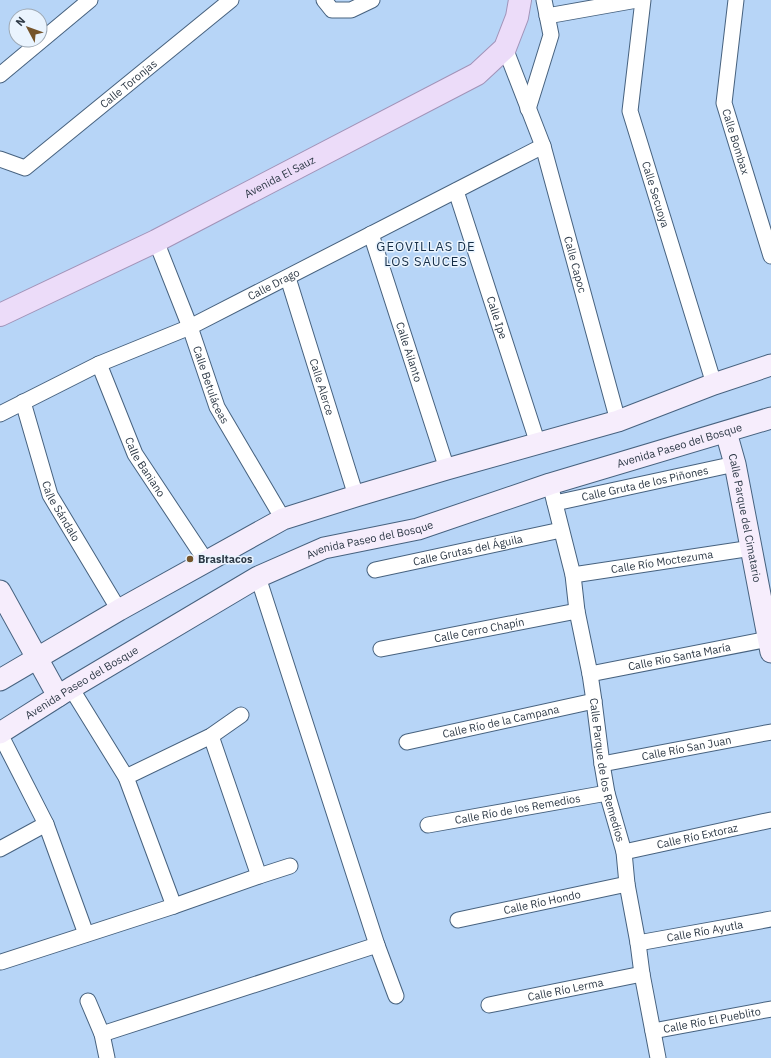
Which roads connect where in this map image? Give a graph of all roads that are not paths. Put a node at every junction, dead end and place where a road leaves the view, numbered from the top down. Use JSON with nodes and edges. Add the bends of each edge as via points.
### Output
{"nodes":[{"id":1,"x":90,"y":0,"type":"edge"},
{"id":2,"x":231,"y":0,"type":"edge"},
{"id":3,"x":324,"y":0,"type":"edge"},
{"id":4,"x":372,"y":0,"type":"edge"},
{"id":5,"x":520,"y":0,"type":"edge"},
{"id":6,"x":544,"y":0,"type":"edge"},
{"id":7,"x":637,"y":0,"type":"edge"},
{"id":8,"x":643,"y":0,"type":"edge"},
{"id":9,"x":736,"y":0,"type":"edge"},
{"id":10,"x":547,"y":16,"type":"junction"},
{"id":11,"x":506,"y":48,"type":"junction"},
{"id":12,"x":0,"y":75,"type":"edge"},
{"id":13,"x":528,"y":109,"type":"junction"},
{"id":14,"x":543,"y":146,"type":"junction"},
{"id":15,"x":0,"y":158,"type":"edge"},
{"id":16,"x":456,"y":191,"type":"junction"},
{"id":17,"x":371,"y":234,"type":"junction"},
{"id":18,"x":156,"y":241,"type":"junction"},
{"id":19,"x":771,"y":256,"type":"edge"},
{"id":20,"x":288,"y":278,"type":"junction"},
{"id":21,"x":0,"y":315,"type":"edge"},
{"id":22,"x":190,"y":327,"type":"junction"},
{"id":23,"x":99,"y":364,"type":"junction"},
{"id":24,"x":771,"y":365,"type":"edge"},
{"id":25,"x":714,"y":384,"type":"junction"},
{"id":26,"x":23,"y":402,"type":"junction"},
{"id":27,"x":0,"y":414,"type":"edge"},
{"id":28,"x":771,"y":418,"type":"edge"},
{"id":29,"x":618,"y":421,"type":"junction"},
{"id":30,"x":726,"y":432,"type":"junction"},
{"id":31,"x":538,"y":444,"type":"junction"},
{"id":32,"x":735,"y":464,"type":"junction"},
{"id":33,"x":448,"y":470,"type":"junction"},
{"id":34,"x":553,"y":493,"type":"junction"},
{"id":35,"x":356,"y":496,"type":"junction"},
{"id":36,"x":282,"y":519,"type":"junction"},
{"id":37,"x":561,"y":530,"type":"junction"},
{"id":38,"x":752,"y":548,"type":"junction"},
{"id":39,"x":206,"y":561,"type":"junction"},
{"id":40,"x":374,"y":570,"type":"dead end"},
{"id":41,"x":573,"y":575,"type":"junction"},
{"id":42,"x":258,"y":577,"type":"junction"},
{"id":43,"x":0,"y":591,"type":"edge"},
{"id":44,"x":119,"y":610,"type":"junction"},
{"id":45,"x":577,"y":612,"type":"junction"},
{"id":46,"x":770,"y":646,"type":"edge"},
{"id":47,"x":381,"y":650,"type":"dead end"},
{"id":48,"x":37,"y":658,"type":"junction"},
{"id":49,"x":590,"y":674,"type":"junction"},
{"id":50,"x":0,"y":680,"type":"edge"},
{"id":51,"x":65,"y":692,"type":"junction"},
{"id":52,"x":594,"y":701,"type":"junction"},
{"id":53,"x":241,"y":715,"type":"dead end"},
{"id":54,"x":771,"y":732,"type":"edge"},
{"id":55,"x":0,"y":733,"type":"edge"},
{"id":56,"x":211,"y":736,"type":"junction"},
{"id":57,"x":407,"y":742,"type":"dead end"},
{"id":58,"x":602,"y":764,"type":"junction"},
{"id":59,"x":126,"y":777,"type":"junction"},
{"id":60,"x":607,"y":793,"type":"junction"},
{"id":61,"x":771,"y":820,"type":"edge"},
{"id":62,"x":46,"y":824,"type":"junction"},
{"id":63,"x":428,"y":825,"type":"dead end"},
{"id":64,"x":0,"y":849,"type":"edge"},
{"id":65,"x":624,"y":852,"type":"junction"},
{"id":66,"x":290,"y":866,"type":"dead end"},
{"id":67,"x":259,"y":876,"type":"junction"},
{"id":68,"x":627,"y":884,"type":"junction"},
{"id":69,"x":174,"y":906,"type":"junction"},
{"id":70,"x":771,"y":919,"type":"edge"},
{"id":71,"x":458,"y":920,"type":"dead end"},
{"id":72,"x":86,"y":934,"type":"junction"},
{"id":73,"x":638,"y":943,"type":"junction"},
{"id":74,"x":377,"y":945,"type":"junction"},
{"id":75,"x":2,"y":962,"type":"dead end"},
{"id":76,"x":642,"y":974,"type":"junction"},
{"id":77,"x":396,"y":996,"type":"dead end"},
{"id":78,"x":88,"y":1001,"type":"dead end"},
{"id":79,"x":489,"y":1005,"type":"dead end"},
{"id":80,"x":771,"y":1009,"type":"edge"},
{"id":81,"x":653,"y":1030,"type":"junction"},
{"id":82,"x":102,"y":1034,"type":"junction"},
{"id":83,"x":107,"y":1058,"type":"edge"},
{"id":84,"x":658,"y":1058,"type":"edge"}],
"edges":[{"from":1,"to":12,"type":"street"},
{"from":2,"to":15,"type":"street","name":"Calle Toronjas","via":[[25,168]]},
{"from":3,"to":4,"type":"street","via":[[332,10],[350,10]]},
{"from":5,"to":11,"type":"main road","name":"Avenida El Sauz"},
{"from":6,"to":10,"type":"street"},
{"from":7,"to":10,"type":"street"},
{"from":8,"to":25,"type":"street","name":"Calle Secuoya","via":[[630,111]]},
{"from":9,"to":19,"type":"street","name":"Calle Bombax","via":[[724,103]]},
{"from":10,"to":13,"type":"street","via":[[551,36]]},
{"from":11,"to":13,"type":"street","name":"Calle Capoc"},
{"from":11,"to":18,"type":"main road","name":"Avenida El Sauz","via":[[478,74]]},
{"from":13,"to":14,"type":"street","name":"Calle Capoc"},
{"from":14,"to":16,"type":"street","name":"Calle Drago"},
{"from":14,"to":29,"type":"street","name":"Calle Capoc"},
{"from":16,"to":17,"type":"street","name":"Calle Drago"},
{"from":16,"to":31,"type":"street","name":"Calle Ipe"},
{"from":17,"to":20,"type":"street","name":"Calle Drago"},
{"from":17,"to":33,"type":"street","name":"Calle Ailanto"},
{"from":18,"to":21,"type":"main road","name":"Avenida El Sauz"},
{"from":18,"to":22,"type":"street","name":"Calle Betuláceas"},
{"from":20,"to":22,"type":"street","name":"Calle Drago"},
{"from":20,"to":35,"type":"street","name":"Calle Alerce"},
{"from":22,"to":23,"type":"street","name":"Calle Drago"},
{"from":22,"to":36,"type":"street","name":"Calle Betuláceas","via":[[216,407]]},
{"from":23,"to":26,"type":"street","name":"Calle Drago"},
{"from":23,"to":39,"type":"street","name":"Calle Baniano","via":[[135,454]]},
{"from":24,"to":25,"type":"main road"},
{"from":25,"to":29,"type":"main road"},
{"from":26,"to":27,"type":"street","name":"Calle Drago"},
{"from":26,"to":44,"type":"street","name":"Calle Sándalo","via":[[50,495]]},
{"from":28,"to":30,"type":"main road","name":"Avenida Paseo del Bosque"},
{"from":29,"to":31,"type":"main road"},
{"from":30,"to":32,"type":"main road","name":"Calle Parque del Cimatario"},
{"from":30,"to":34,"type":"main road","name":"Avenida Paseo del Bosque"},
{"from":31,"to":33,"type":"main road"},
{"from":32,"to":34,"type":"street","name":"Calle Gruta de los Piñones"},
{"from":32,"to":38,"type":"main road","name":"Calle Parque del Cimatario"},
{"from":33,"to":35,"type":"main road"},
{"from":34,"to":37,"type":"street","name":"Calle Parque de los Remedios"},
{"from":34,"to":42,"type":"main road","name":"Avenida Paseo del Bosque","via":[[418,529],[324,548]]},
{"from":35,"to":36,"type":"main road"},
{"from":36,"to":39,"type":"main road"},
{"from":37,"to":40,"type":"street","name":"Calle Grutas del Águila"},
{"from":37,"to":41,"type":"street","name":"Calle Parque de los Remedios"},
{"from":38,"to":41,"type":"street","name":"Calle Río Moctezuma"},
{"from":38,"to":46,"type":"main road","name":"Calle Parque del Cimatario"},
{"from":39,"to":44,"type":"main road"},
{"from":41,"to":45,"type":"street","name":"Calle Parque de los Remedios"},
{"from":42,"to":51,"type":"main road","name":"Avenida Paseo del Bosque"},
{"from":42,"to":74,"type":"street"},
{"from":43,"to":48,"type":"main road"},
{"from":44,"to":48,"type":"main road"},
{"from":45,"to":47,"type":"street","name":"Calle Cerro Chapín"},
{"from":45,"to":49,"type":"street","name":"Calle Parque de los Remedios"},
{"from":46,"to":49,"type":"street","name":"Calle Río Santa María"},
{"from":48,"to":50,"type":"main road"},
{"from":48,"to":51,"type":"main road"},
{"from":49,"to":52,"type":"street","name":"Calle Parque de los Remedios"},
{"from":51,"to":55,"type":"main road","name":"Avenida Paseo del Bosque"},
{"from":51,"to":59,"type":"street"},
{"from":52,"to":57,"type":"street","name":"Calle Río de la Campana"},
{"from":52,"to":58,"type":"street","name":"Calle Parque de los Remedios"},
{"from":53,"to":56,"type":"street"},
{"from":54,"to":58,"type":"street","name":"Calle Río San Juan"},
{"from":55,"to":62,"type":"street"},
{"from":56,"to":59,"type":"street"},
{"from":56,"to":67,"type":"street"},
{"from":58,"to":60,"type":"street","name":"Calle Parque de los Remedios"},
{"from":59,"to":69,"type":"street"},
{"from":60,"to":63,"type":"street","name":"Calle Río de los Remedios"},
{"from":60,"to":65,"type":"street","name":"Calle Parque de los Remedios"},
{"from":61,"to":65,"type":"street","name":"Calle Río Extoraz"},
{"from":62,"to":64,"type":"street"},
{"from":62,"to":72,"type":"street"},
{"from":65,"to":68,"type":"street","name":"Calle Parque de los Remedios"},
{"from":66,"to":67,"type":"street"},
{"from":67,"to":69,"type":"street"},
{"from":68,"to":71,"type":"street","name":"Calle Río Hondo"},
{"from":68,"to":73,"type":"street","name":"Calle Parque de los Remedios"},
{"from":69,"to":72,"type":"street"},
{"from":70,"to":73,"type":"street","name":"Calle Río Ayutla"},
{"from":72,"to":75,"type":"street"},
{"from":73,"to":76,"type":"street","name":"Calle Parque de los Remedios"},
{"from":74,"to":77,"type":"street"},
{"from":74,"to":82,"type":"street"},
{"from":76,"to":79,"type":"street","name":"Calle Río Lerma"},
{"from":76,"to":81,"type":"street","name":"Calle Parque de los Remedios"},
{"from":78,"to":82,"type":"street"},
{"from":80,"to":81,"type":"street","name":"Calle Río El Pueblito"},
{"from":81,"to":84,"type":"street","name":"Calle Parque de los Remedios"},
{"from":82,"to":83,"type":"street"}]}
